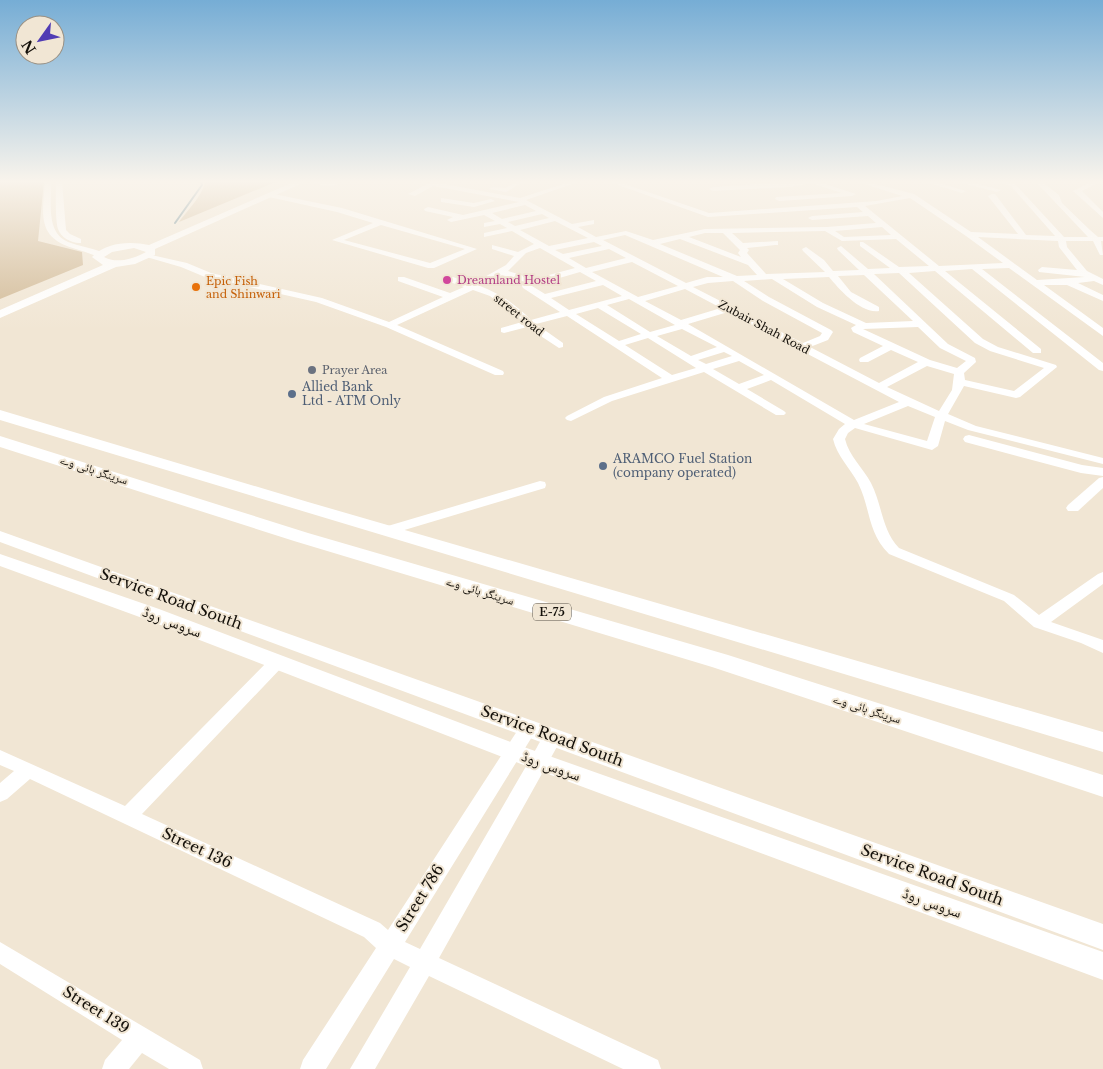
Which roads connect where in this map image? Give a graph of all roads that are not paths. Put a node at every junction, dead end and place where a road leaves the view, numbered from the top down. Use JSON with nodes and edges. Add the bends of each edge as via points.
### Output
{"nodes":[{"id":1,"x":51,"y":231,"type":"edge"},
{"id":2,"x":63,"y":231,"type":"edge"},
{"id":3,"x":195,"y":231,"type":"edge"},
{"id":4,"x":360,"y":231,"type":"edge"},
{"id":5,"x":408,"y":231,"type":"edge"},
{"id":6,"x":501,"y":231,"type":"edge"},
{"id":7,"x":519,"y":231,"type":"edge"},
{"id":8,"x":578,"y":231,"type":"edge"},
{"id":9,"x":725,"y":231,"type":"junction"},
{"id":10,"x":731,"y":231,"type":"edge"},
{"id":11,"x":830,"y":231,"type":"edge"},
{"id":12,"x":890,"y":231,"type":"edge"},
{"id":13,"x":964,"y":231,"type":"edge"},
{"id":14,"x":1020,"y":231,"type":"edge"},
{"id":15,"x":1054,"y":231,"type":"edge"},
{"id":16,"x":1085,"y":231,"type":"edge"},
{"id":17,"x":487,"y":234,"type":"dead end"},
{"id":18,"x":969,"y":234,"type":"junction"},
{"id":19,"x":678,"y":236,"type":"junction"},
{"id":20,"x":1023,"y":236,"type":"junction"},
{"id":21,"x":897,"y":237,"type":"junction"},
{"id":22,"x":594,"y":239,"type":"junction"},
{"id":23,"x":1062,"y":239,"type":"junction"},
{"id":24,"x":1100,"y":239,"type":"edge"},
{"id":25,"x":652,"y":243,"type":"junction"},
{"id":26,"x":775,"y":243,"type":"dead end"},
{"id":27,"x":863,"y":244,"type":"dead end"},
{"id":28,"x":740,"y":246,"type":"junction"},
{"id":29,"x":495,"y":247,"type":"dead end"},
{"id":30,"x":544,"y":247,"type":"junction"},
{"id":31,"x":609,"y":247,"type":"junction"},
{"id":32,"x":806,"y":248,"type":"dead end"},
{"id":33,"x":841,"y":248,"type":"dead end"},
{"id":34,"x":149,"y":252,"type":"junction"},
{"id":35,"x":1103,"y":253,"type":"edge"},
{"id":36,"x":104,"y":255,"type":"junction"},
{"id":37,"x":519,"y":255,"type":"junction"},
{"id":38,"x":562,"y":257,"type":"junction"},
{"id":39,"x":634,"y":259,"type":"junction"},
{"id":40,"x":116,"y":264,"type":"junction"},
{"id":41,"x":751,"y":264,"type":"junction"},
{"id":42,"x":1010,"y":265,"type":"junction"},
{"id":43,"x":975,"y":268,"type":"junction"},
{"id":44,"x":583,"y":270,"type":"junction"},
{"id":45,"x":938,"y":270,"type":"junction"},
{"id":46,"x":1042,"y":270,"type":"dead end"},
{"id":47,"x":902,"y":271,"type":"junction"},
{"id":48,"x":502,"y":272,"type":"junction"},
{"id":49,"x":868,"y":273,"type":"junction"},
{"id":50,"x":1084,"y":273,"type":"junction"},
{"id":51,"x":832,"y":274,"type":"junction"},
{"id":52,"x":767,"y":276,"type":"junction"},
{"id":53,"x":1103,"y":277,"type":"edge"},
{"id":54,"x":734,"y":278,"type":"junction"},
{"id":55,"x":1093,"y":278,"type":"junction"},
{"id":56,"x":401,"y":279,"type":"dead end"},
{"id":57,"x":450,"y":279,"type":"dead end"},
{"id":58,"x":534,"y":282,"type":"junction"},
{"id":59,"x":604,"y":282,"type":"junction"},
{"id":60,"x":1068,"y":282,"type":"junction"},
{"id":61,"x":1103,"y":282,"type":"edge"},
{"id":62,"x":1034,"y":283,"type":"junction"},
{"id":63,"x":685,"y":285,"type":"junction"},
{"id":64,"x":471,"y":286,"type":"junction"},
{"id":65,"x":449,"y":296,"type":"junction"},
{"id":66,"x":543,"y":297,"type":"junction"},
{"id":67,"x":634,"y":298,"type":"junction"},
{"id":68,"x":1103,"y":298,"type":"edge"},
{"id":69,"x":600,"y":305,"type":"junction"},
{"id":70,"x":0,"y":307,"type":"edge"},
{"id":71,"x":729,"y":308,"type":"junction"},
{"id":72,"x":876,"y":310,"type":"dead end"},
{"id":73,"x":567,"y":313,"type":"junction"},
{"id":74,"x":0,"y":314,"type":"edge"},
{"id":75,"x":528,"y":323,"type":"junction"},
{"id":76,"x":682,"y":324,"type":"junction"},
{"id":77,"x":922,"y":324,"type":"junction"},
{"id":78,"x":389,"y":325,"type":"junction"},
{"id":79,"x":865,"y":326,"type":"junction"},
{"id":80,"x":504,"y":330,"type":"dead end"},
{"id":81,"x":1103,"y":333,"type":"edge"},
{"id":82,"x":649,"y":335,"type":"junction"},
{"id":83,"x":619,"y":344,"type":"junction"},
{"id":84,"x":559,"y":345,"type":"dead end"},
{"id":85,"x":891,"y":346,"type":"junction"},
{"id":86,"x":802,"y":347,"type":"junction"},
{"id":87,"x":725,"y":348,"type":"junction"},
{"id":88,"x":1037,"y":351,"type":"dead end"},
{"id":89,"x":740,"y":357,"type":"junction"},
{"id":90,"x":690,"y":359,"type":"junction"},
{"id":91,"x":864,"y":360,"type":"dead end"},
{"id":92,"x":926,"y":362,"type":"junction"},
{"id":93,"x":705,"y":368,"type":"junction"},
{"id":94,"x":1103,"y":368,"type":"edge"},
{"id":95,"x":499,"y":372,"type":"dead end"},
{"id":96,"x":772,"y":376,"type":"junction"},
{"id":97,"x":960,"y":377,"type":"junction"},
{"id":98,"x":671,"y":379,"type":"junction"},
{"id":99,"x":879,"y":387,"type":"junction"},
{"id":100,"x":738,"y":388,"type":"junction"},
{"id":101,"x":908,"y":402,"type":"junction"},
{"id":102,"x":780,"y":413,"type":"dead end"},
{"id":103,"x":0,"y":415,"type":"edge"},
{"id":104,"x":942,"y":416,"type":"junction"},
{"id":105,"x":571,"y":418,"type":"dead end"},
{"id":106,"x":853,"y":424,"type":"junction"},
{"id":107,"x":969,"y":439,"type":"dead end"},
{"id":108,"x":0,"y":440,"type":"edge"},
{"id":109,"x":1102,"y":466,"type":"edge"},
{"id":110,"x":1103,"y":482,"type":"edge"},
{"id":111,"x":540,"y":485,"type":"dead end"},
{"id":112,"x":1073,"y":508,"type":"dead end"},
{"id":113,"x":386,"y":531,"type":"junction"},
{"id":114,"x":0,"y":536,"type":"edge"},
{"id":115,"x":0,"y":560,"type":"edge"},
{"id":116,"x":1103,"y":577,"type":"edge"},
{"id":117,"x":1039,"y":623,"type":"junction"},
{"id":118,"x":1103,"y":647,"type":"edge"},
{"id":119,"x":277,"y":662,"type":"junction"},
{"id":120,"x":529,"y":728,"type":"junction"},
{"id":121,"x":554,"y":736,"type":"junction"},
{"id":122,"x":1101,"y":739,"type":"edge"},
{"id":123,"x":513,"y":752,"type":"junction"},
{"id":124,"x":0,"y":757,"type":"edge"},
{"id":125,"x":538,"y":761,"type":"junction"},
{"id":126,"x":28,"y":770,"type":"junction"},
{"id":127,"x":1103,"y":786,"type":"edge"},
{"id":128,"x":0,"y":794,"type":"edge"},
{"id":129,"x":128,"y":816,"type":"junction"},
{"id":130,"x":1103,"y":937,"type":"edge"},
{"id":131,"x":390,"y":946,"type":"junction"},
{"id":132,"x":0,"y":952,"type":"edge"},
{"id":133,"x":425,"y":962,"type":"junction"},
{"id":134,"x":1103,"y":966,"type":"edge"},
{"id":135,"x":140,"y":1037,"type":"junction"},
{"id":136,"x":114,"y":1069,"type":"edge"},
{"id":137,"x":191,"y":1069,"type":"edge"},
{"id":138,"x":312,"y":1069,"type":"edge"},
{"id":139,"x":362,"y":1069,"type":"edge"},
{"id":140,"x":649,"y":1069,"type":"edge"}],
"edges":[{"from":1,"to":36,"type":"street","via":[[61,241]]},
{"from":2,"to":36,"type":"street"},
{"from":3,"to":34,"type":"main road"},
{"from":4,"to":5,"type":"street","via":[[336,240],[431,266],[473,249]]},
{"from":6,"to":17,"type":"street"},
{"from":7,"to":30,"type":"street"},
{"from":8,"to":22,"type":"street","name":"Zubair Shah Road"},
{"from":9,"to":10,"type":"street"},
{"from":9,"to":19,"type":"street"},
{"from":9,"to":28,"type":"street"},
{"from":11,"to":21,"type":"street","via":[[842,239]]},
{"from":12,"to":21,"type":"street"},
{"from":13,"to":18,"type":"street"},
{"from":14,"to":20,"type":"street"},
{"from":15,"to":23,"type":"street"},
{"from":16,"to":24,"type":"street"},
{"from":18,"to":20,"type":"street"},
{"from":18,"to":42,"type":"street"},
{"from":19,"to":25,"type":"street"},
{"from":19,"to":41,"type":"street"},
{"from":20,"to":23,"type":"street"},
{"from":21,"to":45,"type":"street"},
{"from":22,"to":25,"type":"street","via":[[626,233]]},
{"from":22,"to":30,"type":"street"},
{"from":22,"to":31,"type":"street","name":"Zubair Shah Road"},
{"from":23,"to":24,"type":"street"},
{"from":23,"to":50,"type":"street","via":[[1063,247]]},
{"from":24,"to":35,"type":"street"},
{"from":25,"to":54,"type":"street"},
{"from":26,"to":28,"type":"street"},
{"from":27,"to":47,"type":"street"},
{"from":28,"to":41,"type":"street"},
{"from":29,"to":37,"type":"street"},
{"from":30,"to":37,"type":"street","via":[[530,247]]},
{"from":30,"to":38,"type":"street"},
{"from":31,"to":38,"type":"street"},
{"from":31,"to":39,"type":"street","name":"Zubair Shah Road"},
{"from":32,"to":51,"type":"street"},
{"from":33,"to":49,"type":"street"},
{"from":34,"to":36,"type":"main road","via":[[134,245]]},
{"from":34,"to":40,"type":"main road","via":[[134,261]]},
{"from":34,"to":78,"type":"street","via":[[208,275],[319,300]]},
{"from":36,"to":40,"type":"main road"},
{"from":36,"to":70,"type":"main road"},
{"from":37,"to":48,"type":"street"},
{"from":38,"to":44,"type":"street"},
{"from":39,"to":44,"type":"street"},
{"from":39,"to":63,"type":"street","name":"Zubair Shah Road"},
{"from":40,"to":74,"type":"main road"},
{"from":41,"to":52,"type":"street"},
{"from":42,"to":43,"type":"street"},
{"from":42,"to":62,"type":"street"},
{"from":43,"to":45,"type":"street"},
{"from":43,"to":94,"type":"street"},
{"from":44,"to":58,"type":"street"},
{"from":44,"to":59,"type":"street"},
{"from":45,"to":47,"type":"street"},
{"from":45,"to":88,"type":"street"},
{"from":46,"to":50,"type":"street"},
{"from":47,"to":49,"type":"street"},
{"from":47,"to":97,"type":"street","via":[[979,341],[994,349],[1052,367],[1016,395]]},
{"from":48,"to":58,"type":"street"},
{"from":48,"to":64,"type":"street"},
{"from":49,"to":51,"type":"street"},
{"from":49,"to":77,"type":"street"},
{"from":50,"to":55,"type":"street"},
{"from":51,"to":52,"type":"street"},
{"from":51,"to":72,"type":"street","via":[[848,294]]},
{"from":52,"to":54,"type":"street"},
{"from":52,"to":79,"type":"street"},
{"from":53,"to":55,"type":"street"},
{"from":54,"to":63,"type":"street"},
{"from":54,"to":86,"type":"street","via":[[828,332],[824,338]]},
{"from":55,"to":60,"type":"street"},
{"from":55,"to":61,"type":"street"},
{"from":56,"to":65,"type":"street"},
{"from":57,"to":64,"type":"street","name":"street road"},
{"from":58,"to":66,"type":"street","via":[[526,286]]},
{"from":59,"to":66,"type":"street"},
{"from":59,"to":67,"type":"street"},
{"from":60,"to":62,"type":"street"},
{"from":60,"to":68,"type":"street"},
{"from":62,"to":81,"type":"street"},
{"from":63,"to":67,"type":"street"},
{"from":63,"to":71,"type":"street","name":"Zubair Shah Road"},
{"from":64,"to":65,"type":"street"},
{"from":64,"to":75,"type":"street","name":"street road","via":[[493,294]]},
{"from":65,"to":78,"type":"street"},
{"from":66,"to":73,"type":"street"},
{"from":67,"to":69,"type":"street"},
{"from":67,"to":76,"type":"street"},
{"from":69,"to":73,"type":"street"},
{"from":69,"to":82,"type":"street"},
{"from":71,"to":76,"type":"street"},
{"from":71,"to":86,"type":"street","name":"Zubair Shah Road"},
{"from":73,"to":75,"type":"street"},
{"from":73,"to":83,"type":"street"},
{"from":75,"to":80,"type":"street"},
{"from":75,"to":84,"type":"street","name":"street road"},
{"from":76,"to":82,"type":"street"},
{"from":76,"to":87,"type":"street"},
{"from":77,"to":79,"type":"street"},
{"from":77,"to":97,"type":"street","via":[[944,346],[972,362]]},
{"from":78,"to":95,"type":"street"},
{"from":79,"to":85,"type":"street","via":[[855,329]]},
{"from":82,"to":83,"type":"street"},
{"from":82,"to":90,"type":"street"},
{"from":83,"to":98,"type":"street"},
{"from":85,"to":91,"type":"street"},
{"from":85,"to":92,"type":"street"},
{"from":86,"to":99,"type":"street","name":"Zubair Shah Road"},
{"from":87,"to":89,"type":"street"},
{"from":87,"to":90,"type":"street"},
{"from":89,"to":93,"type":"street"},
{"from":89,"to":96,"type":"street"},
{"from":90,"to":93,"type":"street"},
{"from":92,"to":97,"type":"street"},
{"from":92,"to":99,"type":"street"},
{"from":93,"to":98,"type":"street"},
{"from":93,"to":100,"type":"street"},
{"from":96,"to":100,"type":"street"},
{"from":96,"to":106,"type":"street"},
{"from":97,"to":104,"type":"street","via":[[954,400]]},
{"from":98,"to":105,"type":"street","via":[[608,399]]},
{"from":99,"to":101,"type":"street","name":"Zubair Shah Road"},
{"from":100,"to":102,"type":"street"},
{"from":101,"to":104,"type":"street","name":"Zubair Shah Road"},
{"from":101,"to":106,"type":"street"},
{"from":103,"to":113,"type":"highway","name":"سرینگر ہائی وے","number":"E-75"},
{"from":104,"to":106,"type":"street","via":[[932,446]]},
{"from":104,"to":109,"type":"street","name":"Zubair Shah Road","via":[[972,428]]},
{"from":106,"to":117,"type":"street","via":[[843,431],[839,439],[841,447],[865,484],[884,541],[894,551],[1009,598]]},
{"from":107,"to":109,"type":"street","via":[[1081,469]]},
{"from":108,"to":127,"type":"highway","name":"سرینگر ہائی وے","number":"E-75","via":[[301,537],[720,661]]},
{"from":110,"to":112,"type":"street"},
{"from":111,"to":113,"type":"street"},
{"from":113,"to":122,"type":"highway","name":"سرینگر ہائی وے","number":"E-75"},
{"from":114,"to":120,"type":"main road","name":"Service Road South"},
{"from":115,"to":119,"type":"main road","name":"سروس روڈ"},
{"from":116,"to":117,"type":"street"},
{"from":117,"to":118,"type":"street"},
{"from":119,"to":123,"type":"main road","name":"سروس روڈ"},
{"from":119,"to":129,"type":"street"},
{"from":120,"to":121,"type":"main road","name":"Service Road South"},
{"from":120,"to":123,"type":"street","name":"Street 786"},
{"from":121,"to":125,"type":"street"},
{"from":121,"to":130,"type":"main road","name":"Service Road South"},
{"from":123,"to":125,"type":"main road","name":"سروس روڈ"},
{"from":123,"to":131,"type":"street","name":"Street 786"},
{"from":124,"to":126,"type":"street","name":"Street 136"},
{"from":125,"to":133,"type":"street"},
{"from":125,"to":134,"type":"main road","name":"سروس روڈ"},
{"from":126,"to":128,"type":"street"},
{"from":126,"to":129,"type":"street","name":"Street 136"},
{"from":129,"to":131,"type":"street","name":"Street 136","via":[[372,930]]},
{"from":131,"to":133,"type":"street","name":"Street 136"},
{"from":131,"to":138,"type":"street","name":"Street 786"},
{"from":132,"to":135,"type":"street","name":"Street 139"},
{"from":133,"to":139,"type":"street"},
{"from":133,"to":140,"type":"street","name":"Street 136"},
{"from":135,"to":136,"type":"street"},
{"from":135,"to":137,"type":"street","name":"Street 139"}]}
